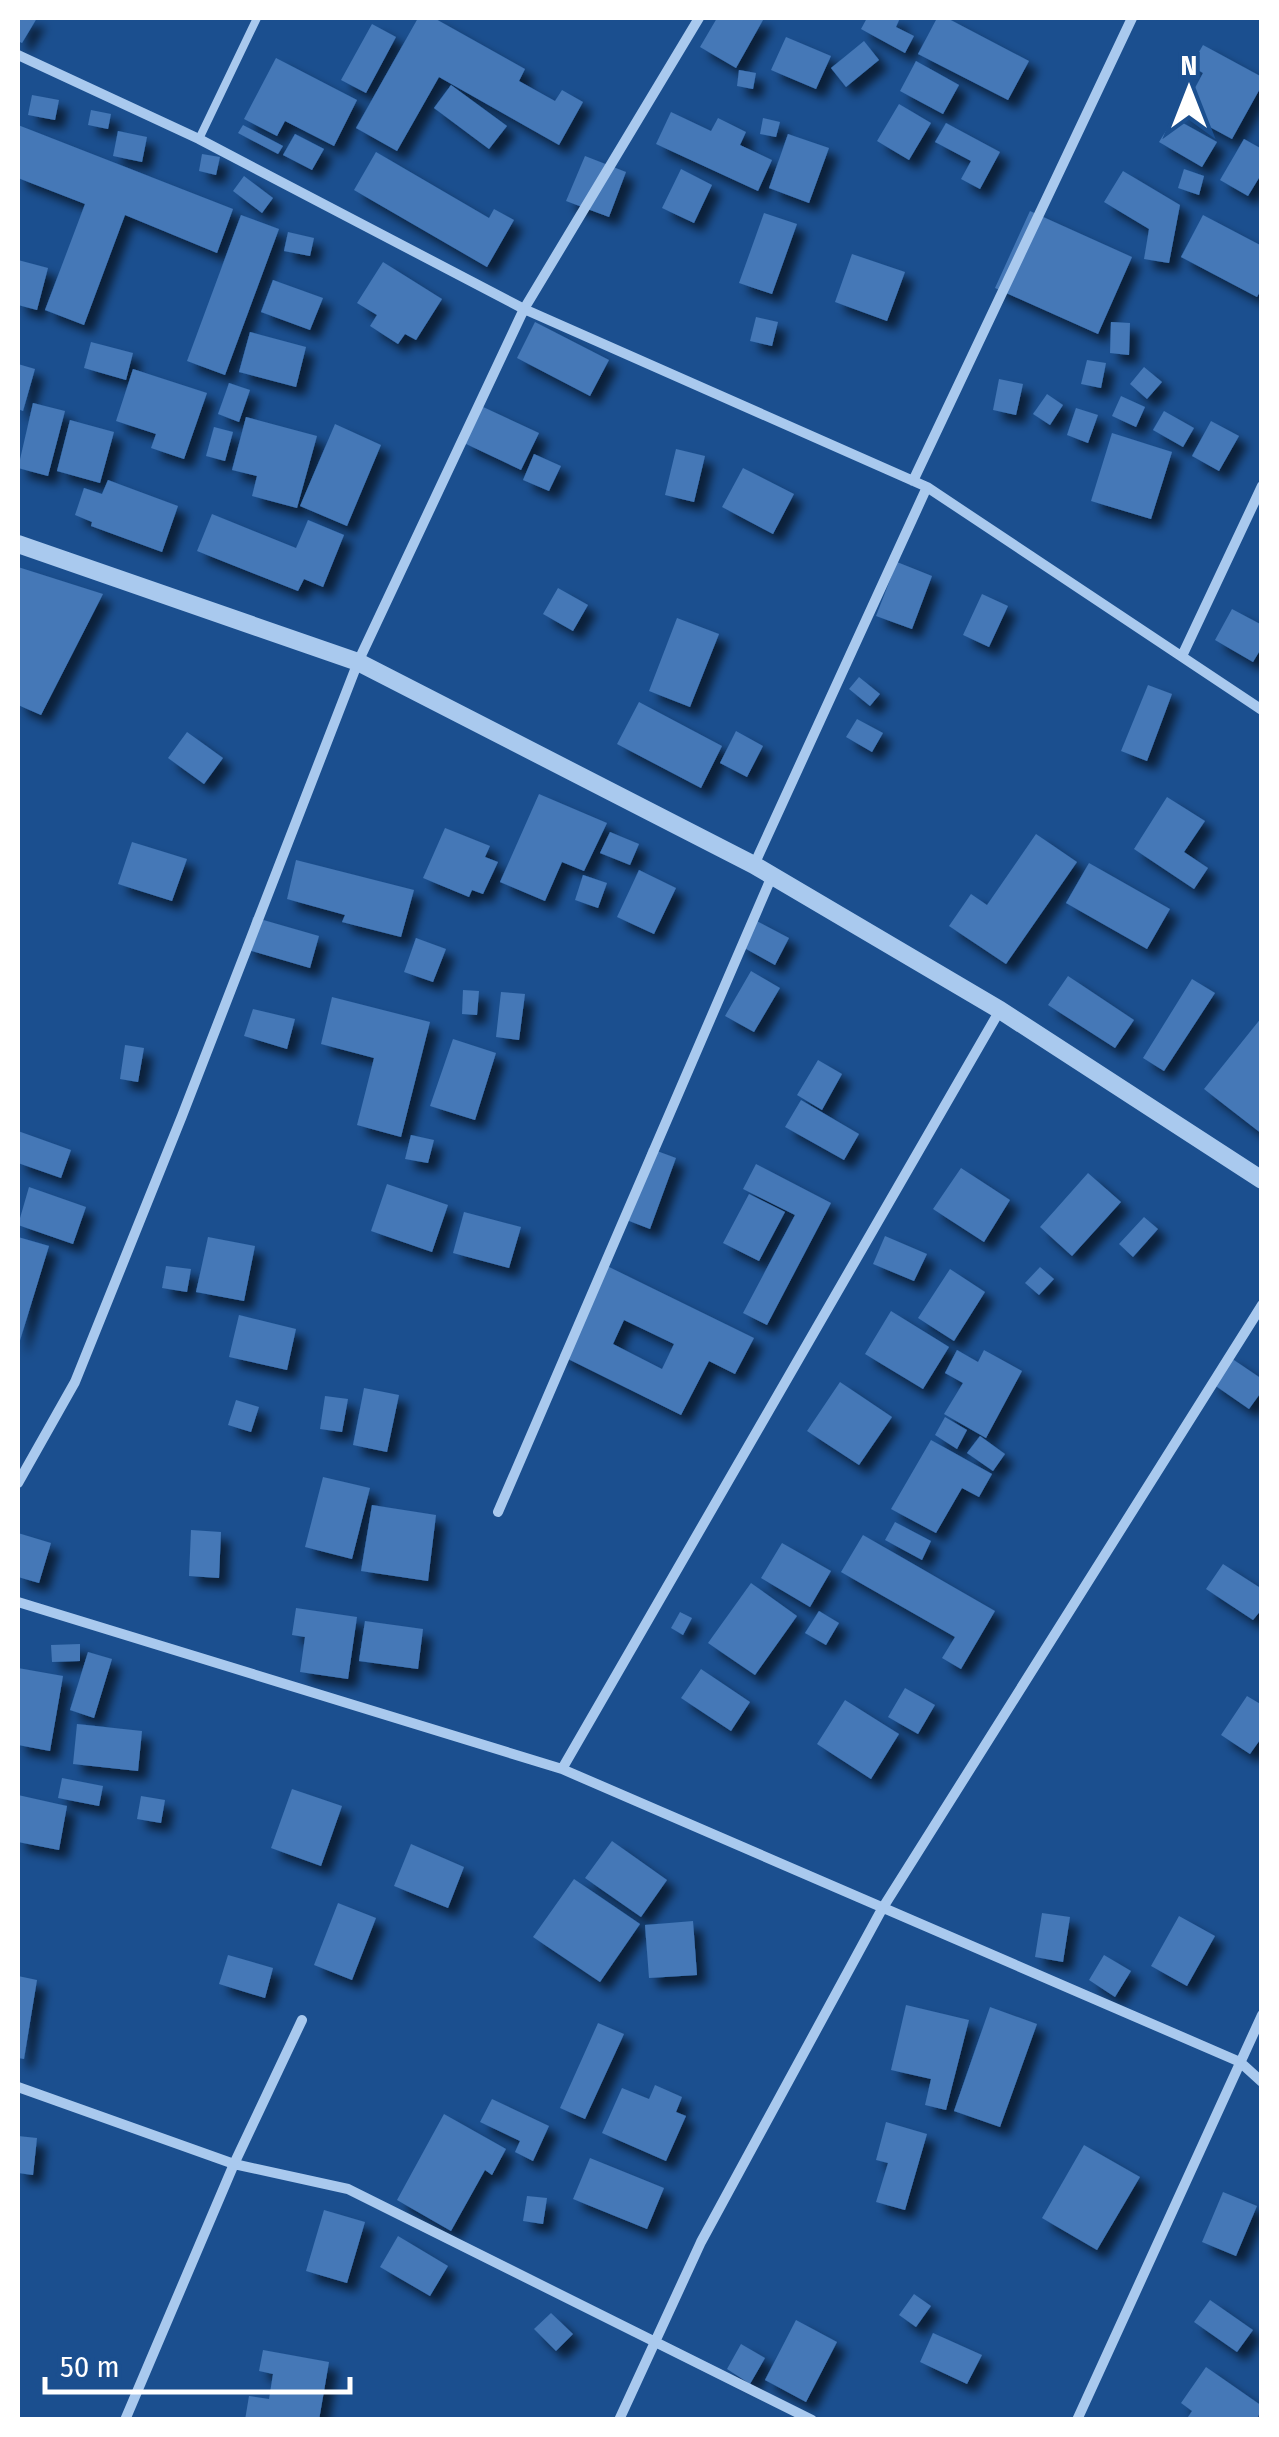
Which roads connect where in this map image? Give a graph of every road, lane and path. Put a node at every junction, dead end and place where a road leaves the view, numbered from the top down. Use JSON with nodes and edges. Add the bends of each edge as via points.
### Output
{"nodes":[{"id":1,"x":257,"y":18,"type":"edge"},
{"id":2,"x":699,"y":18,"type":"edge"},
{"id":3,"x":1132,"y":18,"type":"edge"},
{"id":4,"x":18,"y":54,"type":"edge"},
{"id":5,"x":200,"y":140,"type":"junction"},
{"id":6,"x":524,"y":308,"type":"junction"},
{"id":7,"x":913,"y":481,"type":"junction"},
{"id":8,"x":926,"y":486,"type":"junction"},
{"id":9,"x":1262,"y":486,"type":"edge"},
{"id":10,"x":18,"y":544,"type":"edge"},
{"id":11,"x":1182,"y":656,"type":"junction"},
{"id":12,"x":358,"y":662,"type":"junction"},
{"id":13,"x":1262,"y":710,"type":"edge"},
{"id":14,"x":754,"y":865,"type":"junction"},
{"id":15,"x":772,"y":876,"type":"junction"},
{"id":16,"x":1000,"y":1010,"type":"junction"},
{"id":17,"x":1262,"y":1180,"type":"edge"},
{"id":18,"x":1262,"y":1306,"type":"edge"},
{"id":19,"x":18,"y":1483,"type":"edge"},
{"id":20,"x":498,"y":1512,"type":"dead end"},
{"id":21,"x":18,"y":1602,"type":"edge"},
{"id":22,"x":562,"y":1769,"type":"junction"},
{"id":23,"x":882,"y":1909,"type":"junction"},
{"id":24,"x":1262,"y":2016,"type":"edge"},
{"id":25,"x":302,"y":2020,"type":"dead end"},
{"id":26,"x":1240,"y":2062,"type":"junction"},
{"id":27,"x":1262,"y":2082,"type":"edge"},
{"id":28,"x":18,"y":2087,"type":"edge"},
{"id":29,"x":234,"y":2164,"type":"junction"},
{"id":30,"x":656,"y":2343,"type":"junction"},
{"id":31,"x":124,"y":2420,"type":"edge"},
{"id":32,"x":618,"y":2420,"type":"edge"},
{"id":33,"x":812,"y":2420,"type":"edge"},
{"id":34,"x":1077,"y":2420,"type":"edge"}],
"edges":[{"from":1,"to":5,"type":"lane"},
{"from":2,"to":6,"type":"street"},
{"from":3,"to":7,"type":"street"},
{"from":4,"to":5,"type":"street"},
{"from":5,"to":6,"type":"street"},
{"from":6,"to":7,"type":"street"},
{"from":6,"to":12,"type":"street"},
{"from":7,"to":8,"type":"street"},
{"from":8,"to":11,"type":"street"},
{"from":8,"to":14,"type":"street"},
{"from":9,"to":11,"type":"street"},
{"from":10,"to":12,"type":"street"},
{"from":11,"to":13,"type":"street"},
{"from":12,"to":14,"type":"street"},
{"from":12,"to":19,"type":"street","via":[[75,1382]]},
{"from":14,"to":15,"type":"street"},
{"from":15,"to":16,"type":"street"},
{"from":15,"to":20,"type":"street"},
{"from":16,"to":17,"type":"street"},
{"from":16,"to":22,"type":"street"},
{"from":18,"to":23,"type":"street"},
{"from":21,"to":22,"type":"street"},
{"from":22,"to":23,"type":"street"},
{"from":23,"to":26,"type":"street"},
{"from":23,"to":30,"type":"street","via":[[701,2242]]},
{"from":24,"to":26,"type":"street"},
{"from":25,"to":29,"type":"street"},
{"from":26,"to":27,"type":"street"},
{"from":26,"to":34,"type":"street"},
{"from":28,"to":29,"type":"street"},
{"from":29,"to":30,"type":"street","via":[[348,2189]]},
{"from":29,"to":31,"type":"street"},
{"from":30,"to":32,"type":"street"},
{"from":30,"to":33,"type":"street"}]}
